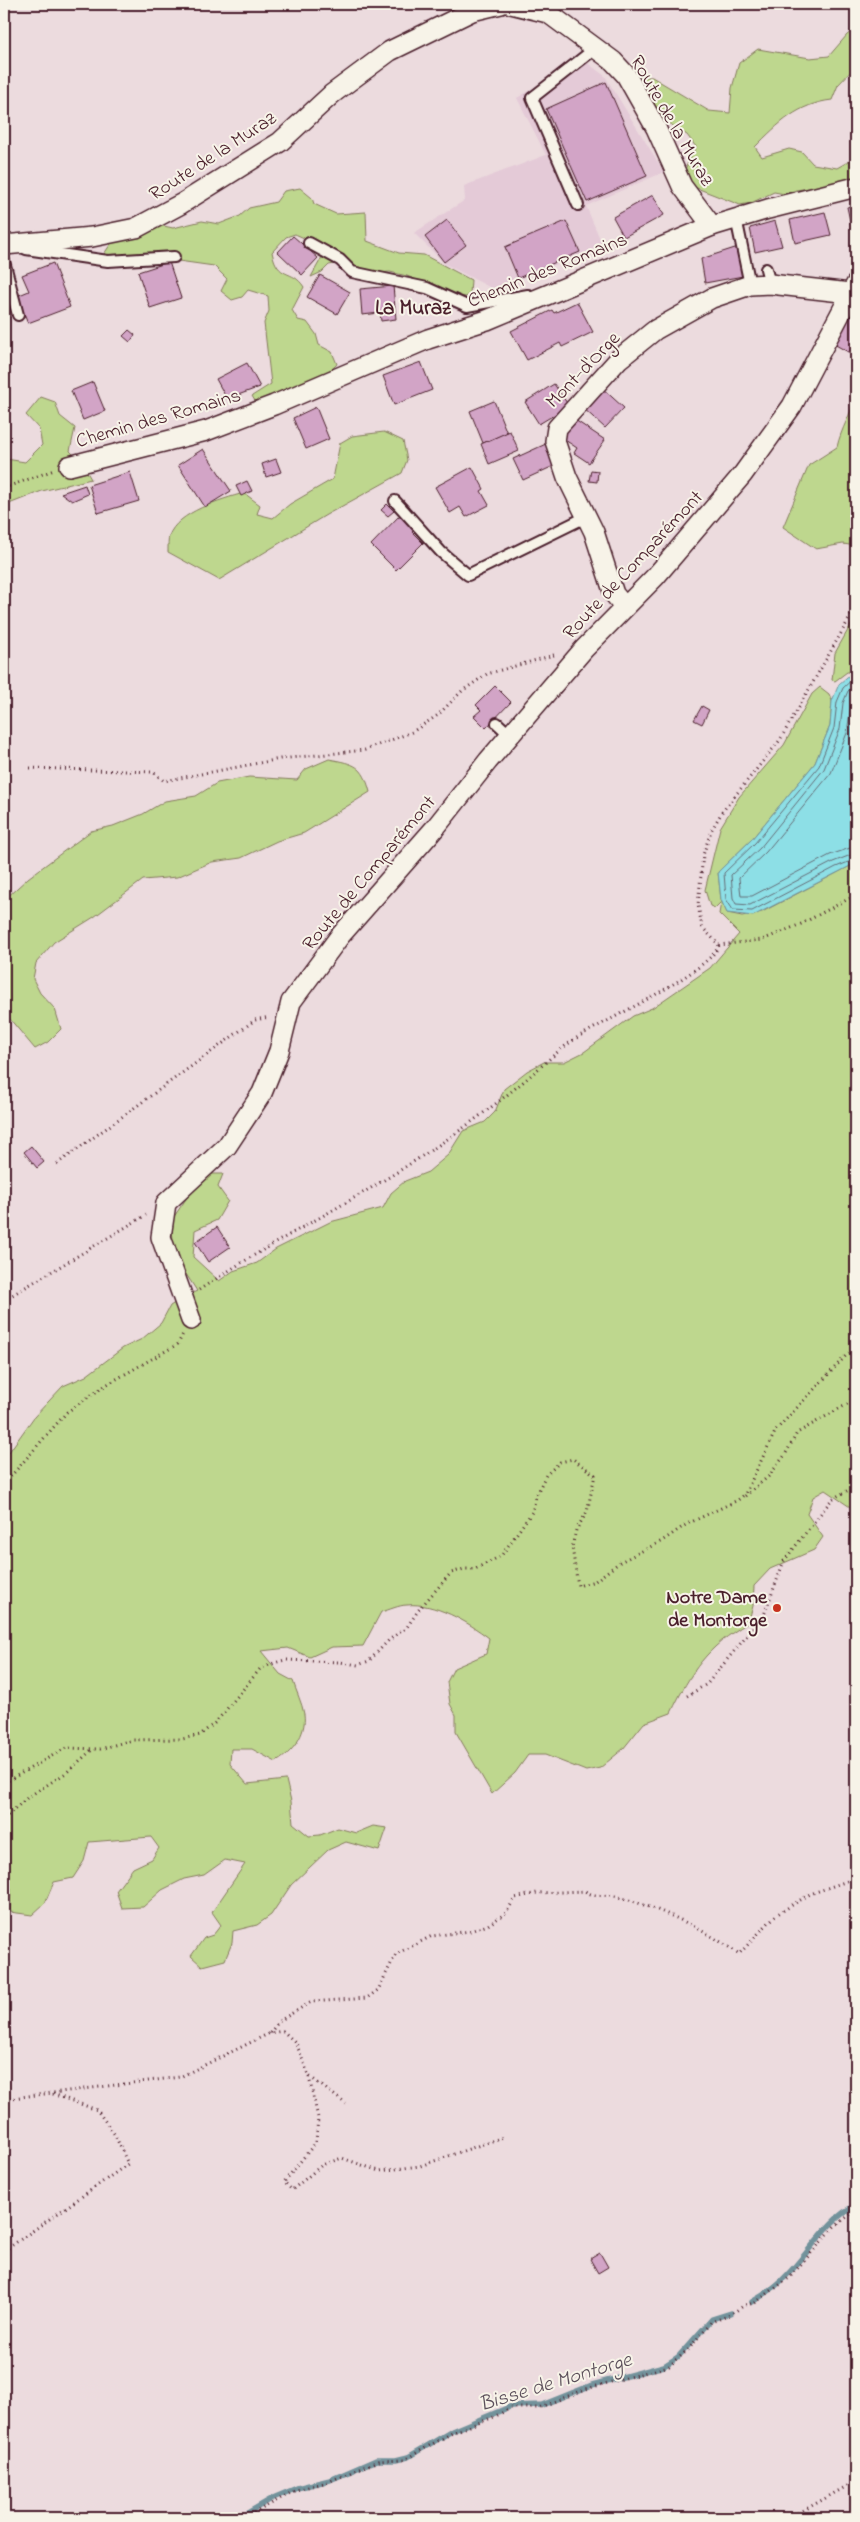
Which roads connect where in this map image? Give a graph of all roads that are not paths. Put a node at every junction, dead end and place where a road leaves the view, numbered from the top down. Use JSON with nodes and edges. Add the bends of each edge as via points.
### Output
{"nodes":[{"id":1,"x":501,"y":4,"type":"edge"},
{"id":2,"x":511,"y":4,"type":"edge"},
{"id":3,"x":597,"y":47,"type":"junction"},
{"id":4,"x":856,"y":186,"type":"edge"},
{"id":5,"x":578,"y":205,"type":"dead end"},
{"id":6,"x":736,"y":218,"type":"junction"},
{"id":7,"x":712,"y":226,"type":"junction"},
{"id":8,"x":309,"y":243,"type":"dead end"},
{"id":9,"x":4,"y":246,"type":"edge"},
{"id":10,"x":174,"y":257,"type":"dead end"},
{"id":11,"x":4,"y":261,"type":"edge"},
{"id":12,"x":750,"y":285,"type":"junction"},
{"id":13,"x":561,"y":288,"type":"junction"},
{"id":14,"x":853,"y":289,"type":"edge"},
{"id":15,"x":18,"y":315,"type":"dead end"},
{"id":16,"x":69,"y":466,"type":"road end"},
{"id":17,"x":395,"y":501,"type":"dead end"},
{"id":18,"x":586,"y":517,"type":"junction"},
{"id":19,"x":625,"y":607,"type":"junction"},
{"id":20,"x":191,"y":1320,"type":"road end"}],
"edges":[{"from":1,"to":9,"type":"street","name":"Route de la Muraz","via":[[472,11],[390,51],[332,94],[280,142],[136,228],[92,237]]},
{"from":2,"to":3,"type":"street","name":"Route de la Muraz","via":[[548,13]]},
{"from":3,"to":5,"type":"lane","via":[[532,98]]},
{"from":3,"to":7,"type":"street","name":"Route de la Muraz","via":[[626,75],[656,128],[682,186]]},
{"from":4,"to":6,"type":"street","name":"Chemin des Romains"},
{"from":6,"to":7,"type":"street","name":"Chemin des Romains"},
{"from":6,"to":12,"type":"lane"},
{"from":7,"to":13,"type":"street","name":"Chemin des Romains"},
{"from":8,"to":13,"type":"lane","via":[[340,260],[352,272],[426,288],[467,306]]},
{"from":9,"to":10,"type":"lane","via":[[108,261]]},
{"from":11,"to":15,"type":"lane"},
{"from":12,"to":14,"type":"street","name":"Mont-d'Orge","via":[[768,277]]},
{"from":12,"to":18,"type":"street","name":"Mont-d'Orge","via":[[712,298],[655,330],[618,359],[557,428],[554,436],[557,449]]},
{"from":13,"to":16,"type":"street","name":"Chemin des Romains","via":[[206,431]]},
{"from":14,"to":19,"type":"street","name":"Route de Comparémont","via":[[809,377],[780,423],[709,517]]},
{"from":17,"to":18,"type":"lane","via":[[441,552],[468,575]]},
{"from":18,"to":19,"type":"street","name":"Mont-d'Orge","via":[[600,547],[614,594]]},
{"from":19,"to":20,"type":"street","name":"Route de Comparémont","via":[[503,729],[435,828],[340,936],[291,1002],[279,1051],[262,1093],[227,1146],[166,1203],[161,1237]]}]}
